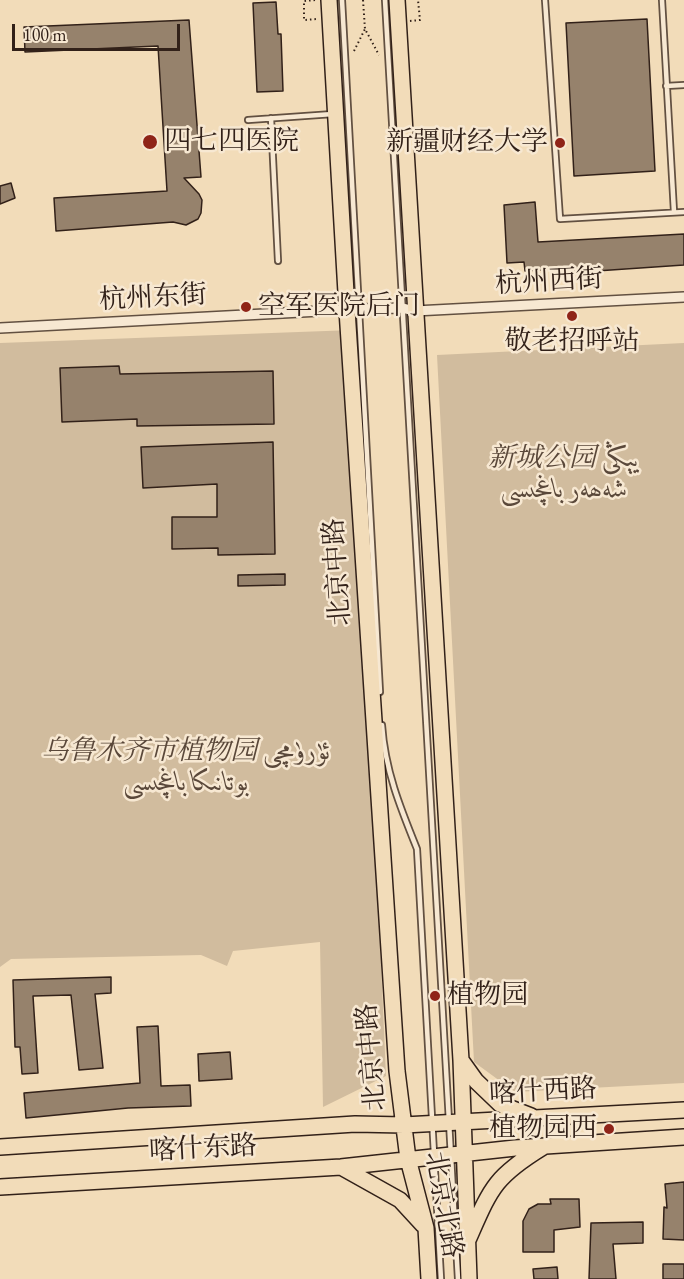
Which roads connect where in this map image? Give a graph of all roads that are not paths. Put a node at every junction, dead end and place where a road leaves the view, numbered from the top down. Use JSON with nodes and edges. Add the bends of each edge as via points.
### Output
{"nodes":[{"id":1,"x":329,"y":0,"type":"edge"},
{"id":2,"x":342,"y":0,"type":"edge"},
{"id":3,"x":385,"y":0,"type":"edge"},
{"id":4,"x":397,"y":0,"type":"edge"},
{"id":5,"x":545,"y":0,"type":"edge"},
{"id":6,"x":662,"y":0,"type":"edge"},
{"id":7,"x":666,"y":86,"type":"junction"},
{"id":8,"x":684,"y":86,"type":"edge"},
{"id":9,"x":336,"y":114,"type":"junction"},
{"id":10,"x":271,"y":118,"type":"junction"},
{"id":11,"x":248,"y":120,"type":"dead end"},
{"id":12,"x":674,"y":212,"type":"junction"},
{"id":13,"x":684,"y":212,"type":"edge"},
{"id":14,"x":278,"y":261,"type":"dead end"},
{"id":15,"x":684,"y":297,"type":"edge"},
{"id":16,"x":352,"y":310,"type":"junction"},
{"id":17,"x":409,"y":310,"type":"junction"},
{"id":18,"x":0,"y":328,"type":"edge"},
{"id":19,"x":380,"y":701,"type":"dead end"},
{"id":20,"x":382,"y":723,"type":"dead end"},
{"id":21,"x":461,"y":1060,"type":"junction"},
{"id":22,"x":684,"y":1110,"type":"edge"},
{"id":23,"x":537,"y":1118,"type":"junction"},
{"id":24,"x":431,"y":1124,"type":"junction"},
{"id":25,"x":459,"y":1127,"type":"junction"},
{"id":26,"x":405,"y":1132,"type":"junction"},
{"id":27,"x":684,"y":1137,"type":"edge"},
{"id":28,"x":544,"y":1146,"type":"junction"},
{"id":29,"x":0,"y":1147,"type":"edge"},
{"id":30,"x":458,"y":1154,"type":"junction"},
{"id":31,"x":433,"y":1156,"type":"junction"},
{"id":32,"x":408,"y":1159,"type":"junction"},
{"id":33,"x":341,"y":1167,"type":"junction"},
{"id":34,"x":0,"y":1187,"type":"edge"},
{"id":35,"x":426,"y":1228,"type":"junction"},
{"id":36,"x":467,"y":1242,"type":"junction"},
{"id":37,"x":429,"y":1279,"type":"edge"},
{"id":38,"x":441,"y":1279,"type":"edge"},
{"id":39,"x":458,"y":1279,"type":"edge"},
{"id":40,"x":469,"y":1279,"type":"edge"}],
"edges":[{"from":1,"to":9,"type":"main road","name":"北京中路"},
{"from":2,"to":16,"type":"lane"},
{"from":3,"to":17,"type":"lane"},
{"from":4,"to":17,"type":"main road"},
{"from":5,"to":12,"type":"lane","via":[[560,219]]},
{"from":6,"to":7,"type":"lane"},
{"from":7,"to":8,"type":"lane"},
{"from":7,"to":12,"type":"lane"},
{"from":9,"to":10,"type":"lane"},
{"from":9,"to":16,"type":"main road","name":"北京中路"},
{"from":10,"to":11,"type":"lane"},
{"from":10,"to":14,"type":"lane"},
{"from":12,"to":13,"type":"lane"},
{"from":15,"to":17,"type":"street","name":"杭州西街"},
{"from":16,"to":17,"type":"street","name":"杭州东街"},
{"from":16,"to":18,"type":"street","name":"杭州东街"},
{"from":16,"to":19,"type":"lane"},
{"from":16,"to":26,"type":"main road","name":"北京中路","via":[[397,1071]]},
{"from":17,"to":21,"type":"main road"},
{"from":17,"to":25,"type":"lane"},
{"from":20,"to":24,"type":"lane","via":[[384,757],[417,849]]},
{"from":21,"to":23,"type":"main road","via":[[500,1104]]},
{"from":21,"to":25,"type":"main road"},
{"from":22,"to":23,"type":"main road","name":"喀什西路"},
{"from":23,"to":25,"type":"main road","name":"喀什西路"},
{"from":24,"to":25,"type":"main road","name":"喀什西路"},
{"from":24,"to":26,"type":"main road","name":"喀什西路"},
{"from":24,"to":31,"type":"lane"},
{"from":25,"to":30,"type":"main road","name":"北京北路"},
{"from":26,"to":29,"type":"main road","name":"喀什东路","via":[[355,1124]]},
{"from":26,"to":32,"type":"main road","name":"北京北路"},
{"from":27,"to":28,"type":"main road","name":"喀什西路"},
{"from":28,"to":30,"type":"main road","name":"喀什西路"},
{"from":28,"to":36,"type":"main road","via":[[509,1168],[489,1192]]},
{"from":30,"to":31,"type":"main road","name":"喀什西路"},
{"from":30,"to":36,"type":"main road","name":"北京北路"},
{"from":30,"to":39,"type":"lane"},
{"from":31,"to":32,"type":"main road","name":"喀什西路"},
{"from":31,"to":38,"type":"lane"},
{"from":32,"to":33,"type":"main road","name":"喀什东路"},
{"from":32,"to":35,"type":"main road","name":"北京北路"},
{"from":33,"to":34,"type":"main road","name":"喀什东路"},
{"from":33,"to":35,"type":"main road","via":[[400,1200]]},
{"from":35,"to":37,"type":"main road","name":"北京北路"},
{"from":36,"to":40,"type":"main road","name":"北京北路"}]}
